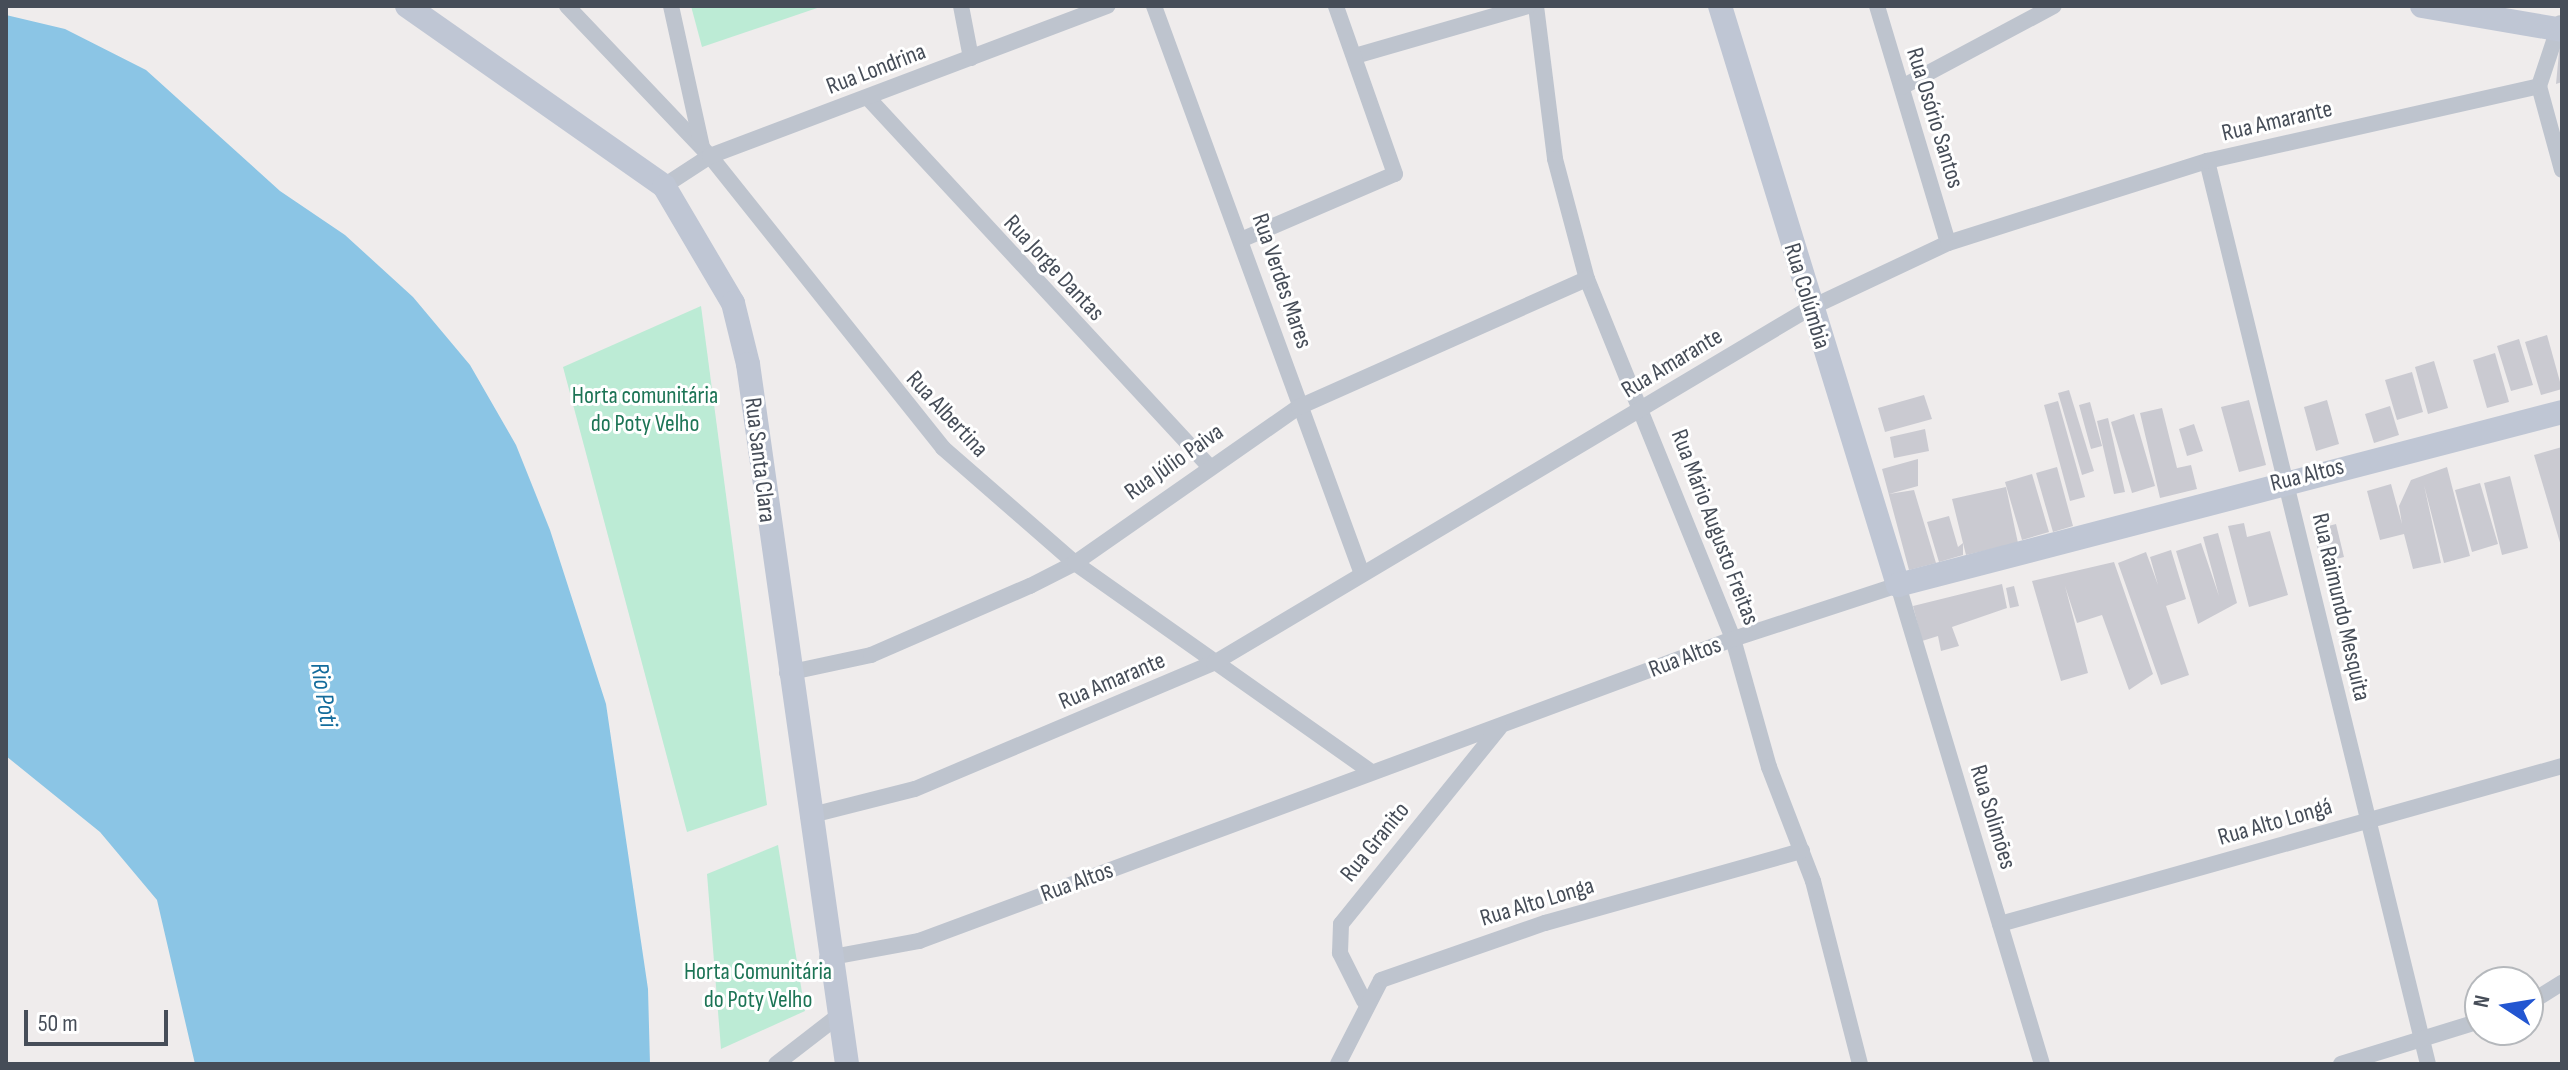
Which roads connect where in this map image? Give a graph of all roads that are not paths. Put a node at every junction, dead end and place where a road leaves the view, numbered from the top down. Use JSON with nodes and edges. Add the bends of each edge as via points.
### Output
{"nodes":[{"id":1,"x":407,"y":6,"type":"edge"},
{"id":2,"x":567,"y":6,"type":"edge"},
{"id":3,"x":671,"y":6,"type":"edge"},
{"id":4,"x":961,"y":6,"type":"edge"},
{"id":5,"x":1108,"y":6,"type":"edge"},
{"id":6,"x":1154,"y":6,"type":"edge"},
{"id":7,"x":1336,"y":6,"type":"edge"},
{"id":8,"x":1528,"y":6,"type":"edge"},
{"id":9,"x":1536,"y":6,"type":"edge"},
{"id":10,"x":1720,"y":6,"type":"edge"},
{"id":11,"x":1877,"y":6,"type":"edge"},
{"id":12,"x":2054,"y":6,"type":"edge"},
{"id":13,"x":2422,"y":6,"type":"edge"},
{"id":14,"x":2560,"y":26,"type":"edge"},
{"id":15,"x":1355,"y":56,"type":"junction"},
{"id":16,"x":971,"y":58,"type":"junction"},
{"id":17,"x":2539,"y":86,"type":"junction"},
{"id":18,"x":1902,"y":87,"type":"junction"},
{"id":19,"x":869,"y":99,"type":"junction"},
{"id":20,"x":706,"y":152,"type":"junction"},
{"id":21,"x":2207,"y":161,"type":"junction"},
{"id":22,"x":2562,"y":170,"type":"edge"},
{"id":23,"x":664,"y":186,"type":"junction"},
{"id":24,"x":1243,"y":239,"type":"junction"},
{"id":25,"x":1948,"y":243,"type":"junction"},
{"id":26,"x":1587,"y":279,"type":"junction"},
{"id":27,"x":1810,"y":308,"type":"junction"},
{"id":28,"x":1299,"y":407,"type":"junction"},
{"id":29,"x":1643,"y":409,"type":"junction"},
{"id":30,"x":2562,"y":412,"type":"edge"},
{"id":31,"x":1208,"y":465,"type":"junction"},
{"id":32,"x":2287,"y":480,"type":"junction"},
{"id":33,"x":1075,"y":563,"type":"junction"},
{"id":34,"x":1362,"y":574,"type":"junction"},
{"id":35,"x":1898,"y":585,"type":"junction"},
{"id":36,"x":1733,"y":639,"type":"junction"},
{"id":37,"x":1214,"y":663,"type":"junction"},
{"id":38,"x":787,"y":673,"type":"junction"},
{"id":39,"x":1500,"y":727,"type":"junction"},
{"id":40,"x":2562,"y":766,"type":"edge"},
{"id":41,"x":1371,"y":772,"type":"junction"},
{"id":42,"x":808,"y":816,"type":"junction"},
{"id":43,"x":2367,"y":821,"type":"junction"},
{"id":44,"x":1802,"y":851,"type":"junction"},
{"id":45,"x":2000,"y":924,"type":"junction"},
{"id":46,"x":827,"y":958,"type":"junction"},
{"id":47,"x":2562,"y":983,"type":"edge"},
{"id":48,"x":2544,"y":994,"type":"edge"},
{"id":49,"x":1364,"y":1001,"type":"junction"},
{"id":50,"x":838,"y":1016,"type":"junction"},
{"id":51,"x":2464,"y":1026,"type":"edge"},
{"id":52,"x":2422,"y":1040,"type":"junction"},
{"id":53,"x":776,"y":1064,"type":"edge"},
{"id":54,"x":847,"y":1064,"type":"edge"},
{"id":55,"x":1338,"y":1064,"type":"edge"},
{"id":56,"x":1860,"y":1064,"type":"edge"},
{"id":57,"x":2042,"y":1064,"type":"edge"},
{"id":58,"x":2341,"y":1064,"type":"edge"},
{"id":59,"x":2428,"y":1064,"type":"edge"}],
"edges":[{"from":1,"to":23,"type":"street","name":"Rua Santa Clara"},
{"from":2,"to":20,"type":"street","name":"Rua Albertina"},
{"from":3,"to":20,"type":"street"},
{"from":4,"to":16,"type":"street"},
{"from":5,"to":16,"type":"street","name":"Rua Londrina"},
{"from":6,"to":24,"type":"street","name":"Rua Verdes Mares"},
{"from":7,"to":15,"type":"street"},
{"from":8,"to":15,"type":"street"},
{"from":9,"to":26,"type":"street","name":"Rua Mário Augusto Freitas","via":[[1555,159]]},
{"from":10,"to":27,"type":"street","name":"Rua Colúmbia"},
{"from":11,"to":18,"type":"street","name":"Rua Osório Santos"},
{"from":12,"to":18,"type":"street"},
{"from":13,"to":14,"type":"street"},
{"from":14,"to":17,"type":"street"},
{"from":15,"to":24,"type":"street","via":[[1395,174]]},
{"from":16,"to":19,"type":"street","name":"Rua Londrina"},
{"from":17,"to":21,"type":"street","name":"Rua Amarante"},
{"from":17,"to":22,"type":"street"},
{"from":18,"to":25,"type":"street","name":"Rua Osório Santos"},
{"from":19,"to":20,"type":"street","name":"Rua Londrina"},
{"from":19,"to":31,"type":"street","name":"Rua Jorge Dantas"},
{"from":20,"to":23,"type":"street","name":"Rua Londrina"},
{"from":20,"to":33,"type":"street","name":"Rua Albertina","via":[[902,405]]},
{"from":21,"to":25,"type":"street","name":"Rua Amarante"},
{"from":21,"to":32,"type":"street","name":"Rua Raimundo Mesquita"},
{"from":23,"to":38,"type":"street","name":"Rua Santa Clara","via":[[714,263],[742,331]]},
{"from":24,"to":28,"type":"street","name":"Rua Verdes Mares"},
{"from":25,"to":27,"type":"street","name":"Rua Amarante"},
{"from":26,"to":28,"type":"street","name":"Rua Júlio Paiva"},
{"from":26,"to":29,"type":"street","name":"Rua Mário Augusto Freitas"},
{"from":27,"to":29,"type":"street","name":"Rua Amarante"},
{"from":27,"to":35,"type":"street","name":"Rua Colúmbia"},
{"from":28,"to":31,"type":"street","name":"Rua Júlio Paiva"},
{"from":28,"to":34,"type":"street","name":"Rua Verdes Mares"},
{"from":29,"to":34,"type":"street","name":"Rua Amarante"},
{"from":29,"to":36,"type":"street","name":"Rua Mário Augusto Freitas"},
{"from":30,"to":32,"type":"street","name":"Rua Altos"},
{"from":31,"to":33,"type":"street","name":"Rua Júlio Paiva"},
{"from":32,"to":35,"type":"street","name":"Rua Altos"},
{"from":32,"to":43,"type":"street","name":"Rua Raimundo Mesquita"},
{"from":33,"to":37,"type":"street","name":"Rua Albertina"},
{"from":33,"to":38,"type":"street","name":"Rua Júlio Paiva","via":[[871,655]]},
{"from":34,"to":37,"type":"street","name":"Rua Amarante"},
{"from":35,"to":36,"type":"street","name":"Rua Altos"},
{"from":35,"to":45,"type":"street","name":"Rua Solimões"},
{"from":36,"to":39,"type":"street","name":"Rua Altos"},
{"from":36,"to":44,"type":"street","name":"Rua Mário Augusto Freitas"},
{"from":37,"to":41,"type":"street","name":"Rua Albertina"},
{"from":37,"to":42,"type":"street","name":"Rua Amarante","via":[[915,789]]},
{"from":38,"to":42,"type":"street","name":"Rua Santa Clara"},
{"from":39,"to":41,"type":"street","name":"Rua Altos"},
{"from":39,"to":49,"type":"street","name":"Rua Granito","via":[[1341,924],[1340,953]]},
{"from":40,"to":43,"type":"street","name":"Rua Alto Longá"},
{"from":41,"to":46,"type":"street","name":"Rua Altos","via":[[919,941]]},
{"from":42,"to":46,"type":"street","name":"Rua Santa Clara"},
{"from":43,"to":45,"type":"street","name":"Rua Alto Longá"},
{"from":43,"to":52,"type":"street","name":"Rua Raimundo Mesquita"},
{"from":44,"to":49,"type":"street","name":"Rua Alto Longa","via":[[1545,923],[1381,980]]},
{"from":44,"to":56,"type":"street","name":"Rua Mário Augusto Freitas"},
{"from":45,"to":57,"type":"street","name":"Rua Solimões"},
{"from":46,"to":50,"type":"street","name":"Rua Santa Clara"},
{"from":47,"to":48,"type":"street"},
{"from":49,"to":55,"type":"street","name":"Rua Alto Longa"},
{"from":50,"to":53,"type":"street"},
{"from":50,"to":54,"type":"street","name":"Rua Santa Clara"},
{"from":51,"to":52,"type":"street"},
{"from":52,"to":58,"type":"street"},
{"from":52,"to":59,"type":"street","name":"Rua Raimundo Mesquita"}]}
